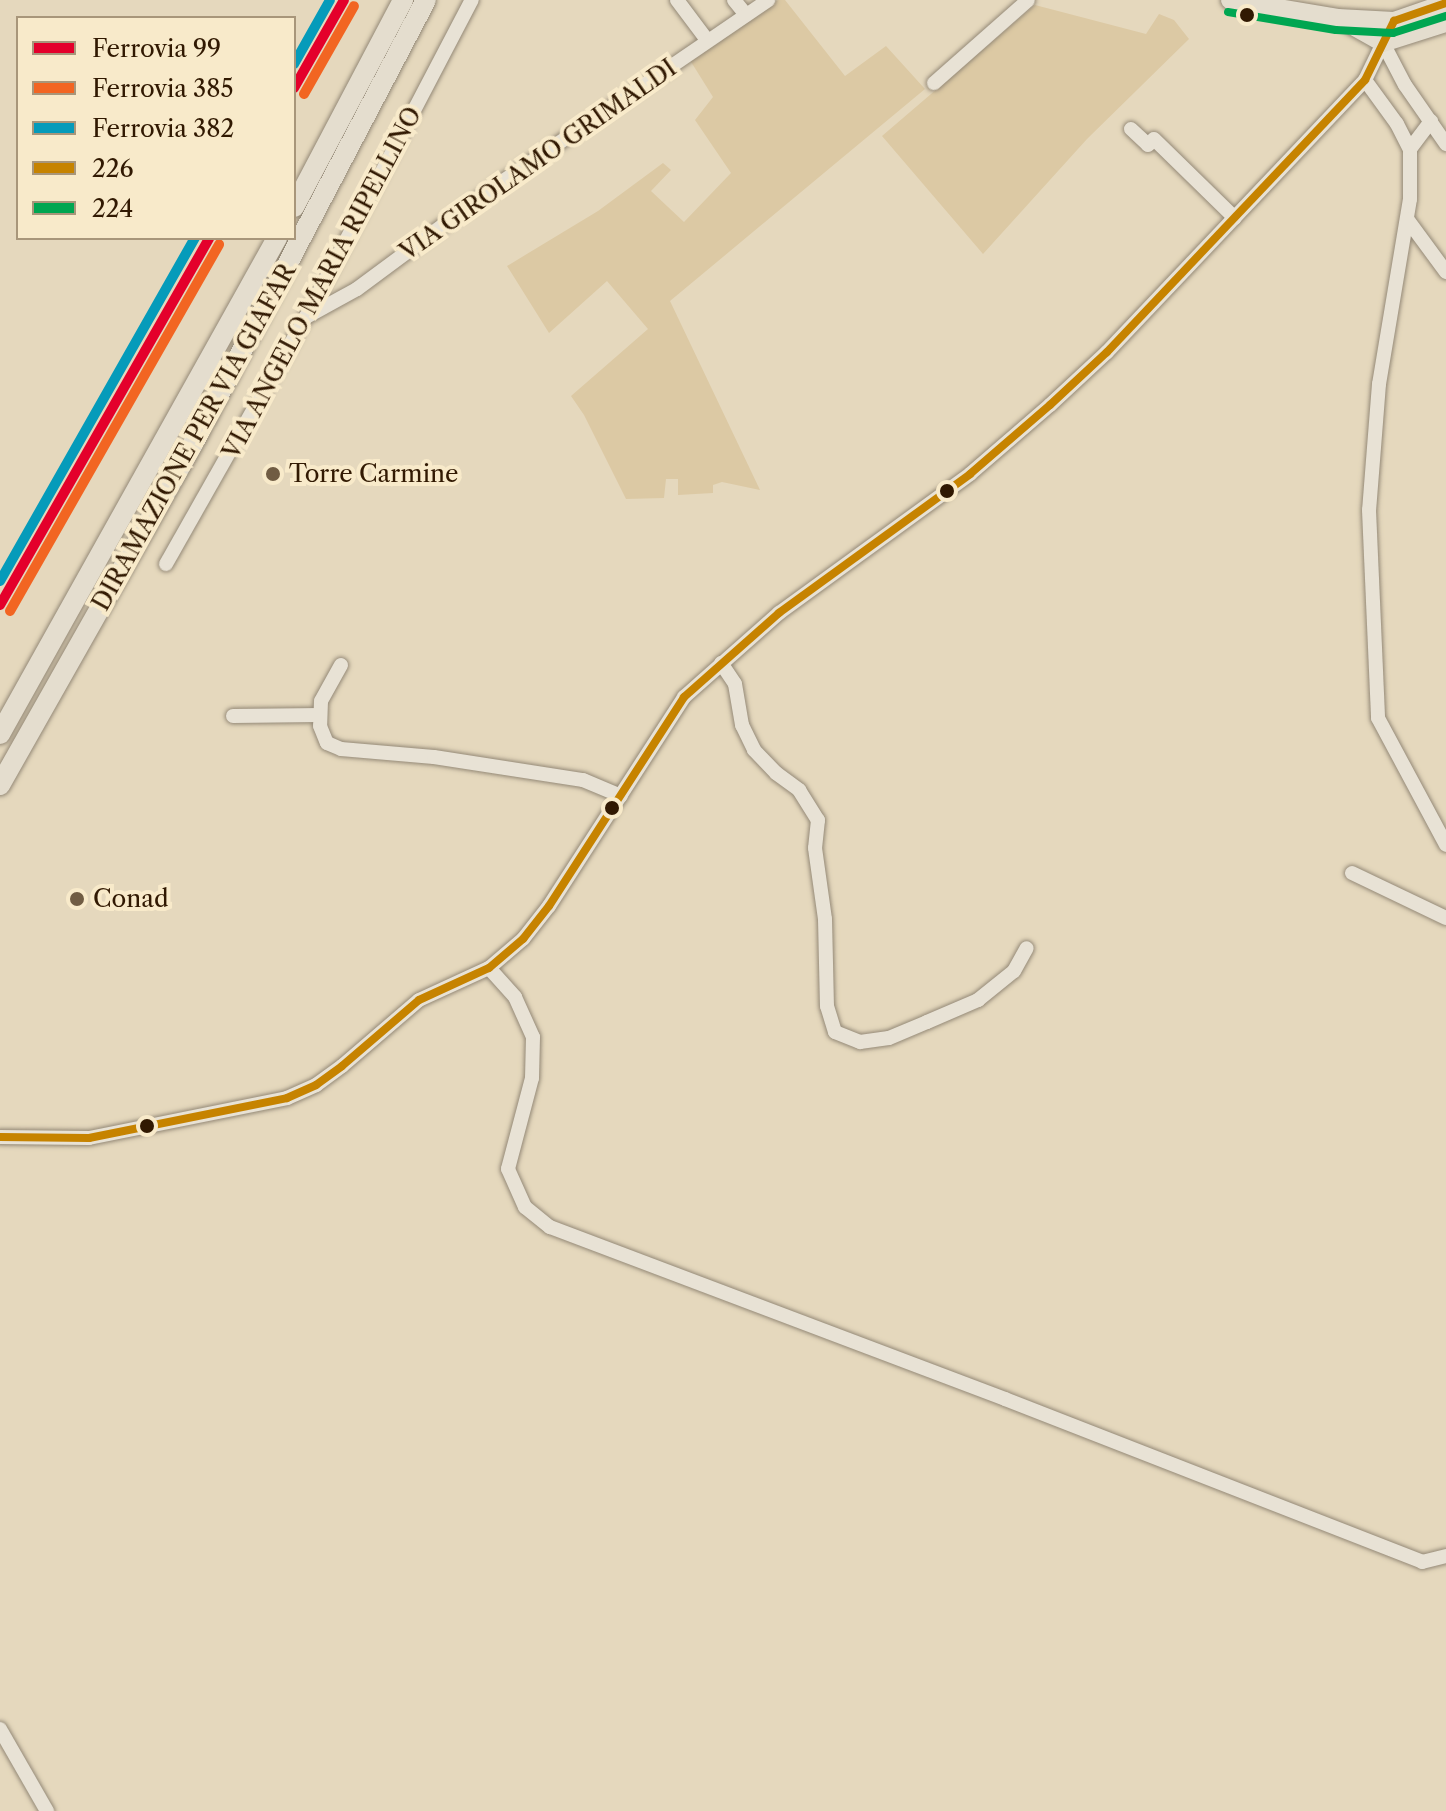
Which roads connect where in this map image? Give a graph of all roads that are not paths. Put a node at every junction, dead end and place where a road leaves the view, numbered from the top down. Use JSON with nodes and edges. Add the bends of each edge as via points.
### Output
{"nodes":[{"id":1,"x":403,"y":0,"type":"edge"},
{"id":2,"x":426,"y":0,"type":"edge"},
{"id":3,"x":433,"y":0,"type":"edge"},
{"id":4,"x":472,"y":0,"type":"edge"},
{"id":5,"x":677,"y":0,"type":"edge"},
{"id":6,"x":734,"y":0,"type":"edge"},
{"id":7,"x":768,"y":0,"type":"edge"},
{"id":8,"x":1028,"y":0,"type":"edge"},
{"id":9,"x":1230,"y":0,"type":"edge"},
{"id":10,"x":1446,"y":3,"type":"edge"},
{"id":11,"x":1420,"y":8,"type":"edge"},
{"id":12,"x":746,"y":15,"type":"junction"},
{"id":13,"x":1338,"y":18,"type":"junction"},
{"id":14,"x":1394,"y":21,"type":"junction"},
{"id":15,"x":1446,"y":23,"type":"edge"},
{"id":16,"x":707,"y":40,"type":"junction"},
{"id":17,"x":1383,"y":43,"type":"junction"},
{"id":18,"x":1365,"y":80,"type":"junction"},
{"id":19,"x":934,"y":83,"type":"dead end"},
{"id":20,"x":1431,"y":121,"type":"junction"},
{"id":21,"x":1131,"y":129,"type":"dead end"},
{"id":22,"x":1446,"y":144,"type":"edge"},
{"id":23,"x":1410,"y":149,"type":"junction"},
{"id":24,"x":337,"y":172,"type":"junction"},
{"id":25,"x":296,"y":203,"type":"edge"},
{"id":26,"x":1235,"y":218,"type":"junction"},
{"id":27,"x":1407,"y":219,"type":"junction"},
{"id":28,"x":276,"y":240,"type":"edge"},
{"id":29,"x":1446,"y":272,"type":"edge"},
{"id":30,"x":306,"y":317,"type":"junction"},
{"id":31,"x":166,"y":564,"type":"dead end"},
{"id":32,"x":721,"y":663,"type":"junction"},
{"id":33,"x":341,"y":665,"type":"dead end"},
{"id":34,"x":320,"y":715,"type":"junction"},
{"id":35,"x":233,"y":716,"type":"dead end"},
{"id":36,"x":0,"y":734,"type":"edge"},
{"id":37,"x":0,"y":785,"type":"edge"},
{"id":38,"x":621,"y":796,"type":"junction"},
{"id":39,"x":1446,"y":845,"type":"edge"},
{"id":40,"x":1352,"y":873,"type":"dead end"},
{"id":41,"x":1446,"y":918,"type":"edge"},
{"id":42,"x":1027,"y":948,"type":"dead end"},
{"id":43,"x":489,"y":968,"type":"junction"},
{"id":44,"x":0,"y":1137,"type":"edge"},
{"id":45,"x":1446,"y":1556,"type":"edge"},
{"id":46,"x":0,"y":1729,"type":"edge"},
{"id":47,"x":47,"y":1811,"type":"edge"}],
"edges":[{"from":1,"to":25,"type":"highway"},
{"from":2,"to":24,"type":"highway","name":"DIRAMAZIONE PER VIA GIAFAR"},
{"from":3,"to":24,"type":"highway"},
{"from":4,"to":30,"type":"street","name":"VIA ANGELO MARIA RIPELLINO"},
{"from":5,"to":16,"type":"street"},
{"from":6,"to":12,"type":"street"},
{"from":7,"to":12,"type":"street","name":"VIA GIROLAMO GRIMALDI"},
{"from":8,"to":19,"type":"street"},
{"from":9,"to":13,"type":"main road"},
{"from":10,"to":11,"type":"main road"},
{"from":11,"to":14,"type":"main road"},
{"from":12,"to":16,"type":"street","name":"VIA GIROLAMO GRIMALDI"},
{"from":13,"to":14,"type":"main road"},
{"from":13,"to":17,"type":"main road"},
{"from":14,"to":17,"type":"main road"},
{"from":15,"to":17,"type":"main road"},
{"from":16,"to":30,"type":"street","name":"VIA GIROLAMO GRIMALDI","via":[[357,289]]},
{"from":17,"to":18,"type":"street"},
{"from":17,"to":20,"type":"street"},
{"from":18,"to":23,"type":"street"},
{"from":18,"to":26,"type":"street"},
{"from":20,"to":22,"type":"street"},
{"from":20,"to":23,"type":"street"},
{"from":21,"to":26,"type":"street","via":[[1148,145],[1154,139]]},
{"from":23,"to":27,"type":"street"},
{"from":24,"to":37,"type":"highway","name":"DIRAMAZIONE PER VIA GIAFAR","via":[[186,457]]},
{"from":26,"to":32,"type":"street","via":[[1050,405],[970,474],[779,613]]},
{"from":27,"to":29,"type":"street"},
{"from":27,"to":39,"type":"street","via":[[1379,384],[1369,510],[1373,645],[1378,718]]},
{"from":28,"to":36,"type":"highway","name":"DIRAMAZIONE PER VIA GIAFAR"},
{"from":30,"to":31,"type":"street","name":"VIA ANGELO MARIA RIPELLINO"},
{"from":32,"to":38,"type":"street","via":[[684,697]]},
{"from":32,"to":42,"type":"street","via":[[735,684],[742,725],[754,750],[799,790],[818,820],[815,848],[825,919],[827,1006],[835,1032],[860,1042],[889,1038],[978,1000],[1014,971]]},
{"from":33,"to":34,"type":"street","via":[[327,684]]},
{"from":34,"to":35,"type":"street"},
{"from":34,"to":38,"type":"street","via":[[327,743],[341,749],[583,780]]},
{"from":38,"to":43,"type":"street","via":[[540,917]]},
{"from":40,"to":41,"type":"street"},
{"from":43,"to":44,"type":"street","via":[[419,1000],[342,1066],[287,1098],[89,1138]]},
{"from":43,"to":45,"type":"street","via":[[515,997],[533,1037],[532,1078],[508,1169],[525,1207],[550,1227],[1422,1562]]},
{"from":46,"to":47,"type":"street"}]}
